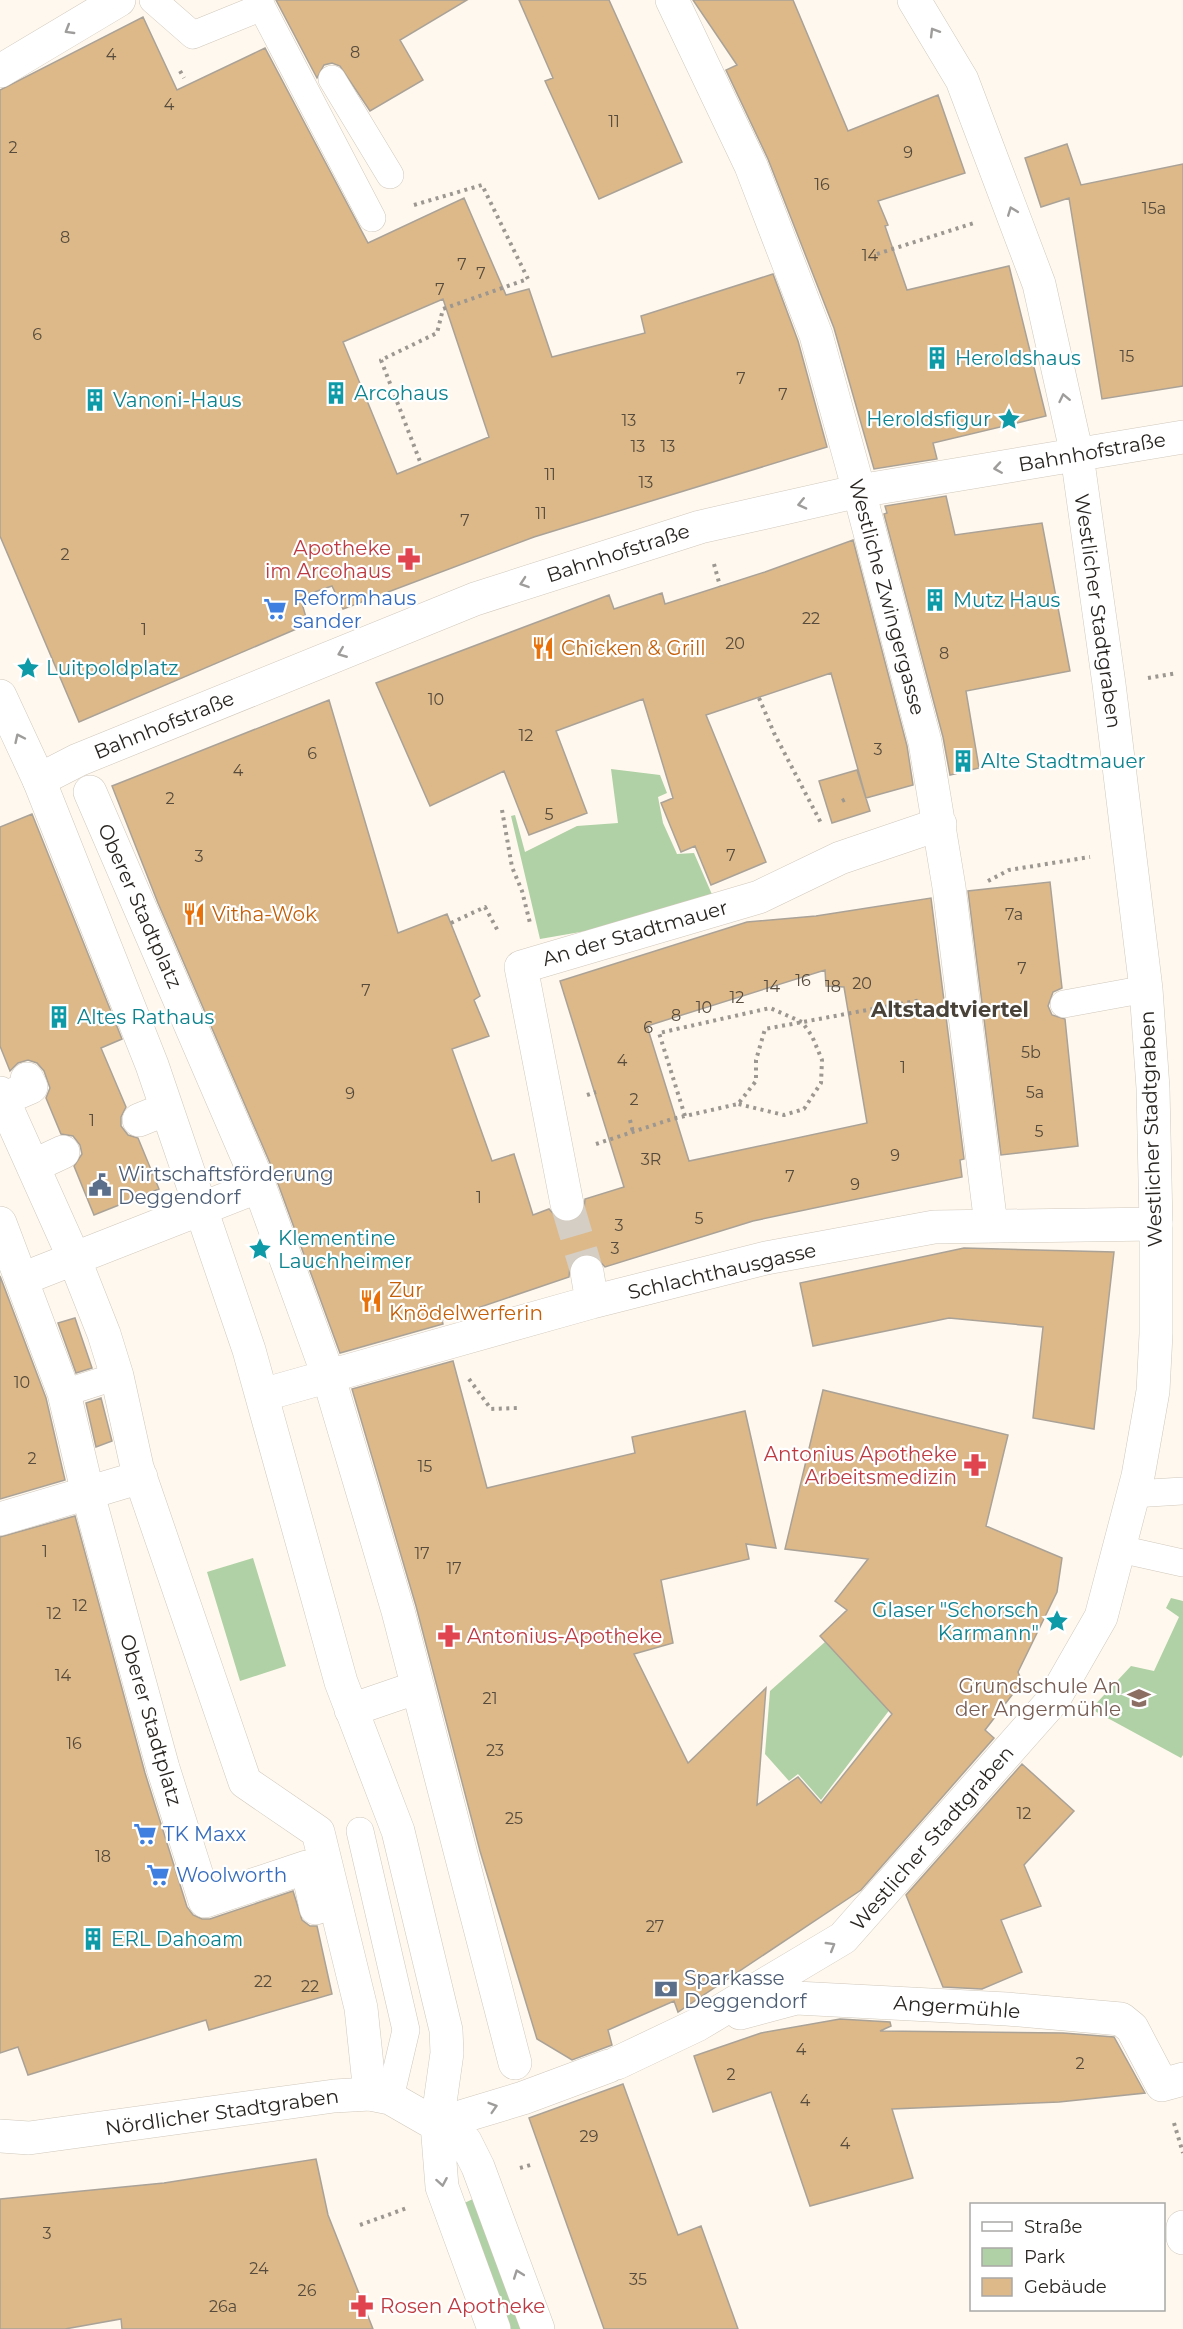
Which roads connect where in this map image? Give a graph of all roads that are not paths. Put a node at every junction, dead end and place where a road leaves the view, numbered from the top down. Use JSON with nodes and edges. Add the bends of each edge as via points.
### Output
{"nodes":[{"id":1,"x":118,"y":0,"type":"edge"},
{"id":2,"x":153,"y":0,"type":"edge"},
{"id":3,"x":672,"y":0,"type":"edge"},
{"id":4,"x":915,"y":0,"type":"edge"},
{"id":5,"x":260,"y":3,"type":"edge"},
{"id":6,"x":0,"y":71,"type":"edge"},
{"id":7,"x":333,"y":79,"type":"dead end"},
{"id":8,"x":390,"y":175,"type":"dead end"},
{"id":9,"x":372,"y":218,"type":"dead end"},
{"id":10,"x":1183,"y":436,"type":"edge"},
{"id":11,"x":1077,"y":455,"type":"junction"},
{"id":12,"x":859,"y":491,"type":"junction"},
{"id":13,"x":0,"y":696,"type":"edge"},
{"id":14,"x":39,"y":780,"type":"junction"},
{"id":15,"x":90,"y":792,"type":"dead end"},
{"id":16,"x":940,"y":824,"type":"junction"},
{"id":17,"x":1146,"y":989,"type":"junction"},
{"id":18,"x":1064,"y":1004,"type":"dead end"},
{"id":19,"x":10,"y":1090,"type":"edge"},
{"id":20,"x":63,"y":1152,"type":"dead end"},
{"id":21,"x":33,"y":1166,"type":"junction"},
{"id":22,"x":259,"y":1186,"type":"junction"},
{"id":23,"x":567,"y":1204,"type":"tunnel mouth"},
{"id":24,"x":203,"y":1209,"type":"junction"},
{"id":25,"x":0,"y":1223,"type":"edge"},
{"id":26,"x":1156,"y":1224,"type":"junction"},
{"id":27,"x":991,"y":1225,"type":"junction"},
{"id":28,"x":74,"y":1258,"type":"junction"},
{"id":29,"x":22,"y":1279,"type":"junction"},
{"id":30,"x":328,"y":1375,"type":"junction"},
{"id":31,"x":117,"y":1376,"type":"junction"},
{"id":32,"x":64,"y":1393,"type":"junction"},
{"id":33,"x":262,"y":1395,"type":"junction"},
{"id":34,"x":141,"y":1478,"type":"junction"},
{"id":35,"x":1183,"y":1491,"type":"edge"},
{"id":36,"x":87,"y":1494,"type":"junction"},
{"id":37,"x":1133,"y":1494,"type":"junction"},
{"id":38,"x":0,"y":1519,"type":"edge"},
{"id":39,"x":1120,"y":1549,"type":"junction"},
{"id":40,"x":1183,"y":1563,"type":"edge"},
{"id":41,"x":418,"y":1687,"type":"junction"},
{"id":42,"x":351,"y":1710,"type":"junction"},
{"id":43,"x":360,"y":1830,"type":"dead end"},
{"id":44,"x":697,"y":2025,"type":"junction"},
{"id":45,"x":344,"y":2027,"type":"dead end"},
{"id":46,"x":515,"y":2063,"type":"dead end"},
{"id":47,"x":1183,"y":2079,"type":"edge"},
{"id":48,"x":380,"y":2096,"type":"junction"},
{"id":49,"x":437,"y":2124,"type":"junction"},
{"id":50,"x":0,"y":2136,"type":"edge"},
{"id":51,"x":1183,"y":2227,"type":"edge"},
{"id":52,"x":1183,"y":2238,"type":"edge"},
{"id":53,"x":494,"y":2329,"type":"edge"},
{"id":54,"x":538,"y":2329,"type":"edge"}],
"edges":[{"from":1,"to":6,"type":"street","one_way":true},
{"from":2,"to":5,"type":"lane","via":[[193,35]]},
{"from":3,"to":12,"type":"street","name":"Westliche Zwingergasse","via":[[751,166],[812,325]]},
{"from":11,"to":4,"type":"street","name":"Westlicher Stadtgraben","one_way":true,"via":[[1039,284],[962,80]]},
{"from":5,"to":9,"type":"lane"},
{"from":7,"to":8,"type":"lane"},
{"from":10,"to":11,"type":"street","name":"Bahnhofstraße"},
{"from":11,"to":12,"type":"street","name":"Bahnhofstraße","one_way":true},
{"from":11,"to":17,"type":"street","name":"Westlicher Stadtgraben"},
{"from":12,"to":14,"type":"street","name":"Bahnhofstraße","one_way":true,"via":[[700,527],[475,599],[78,760]]},
{"from":12,"to":16,"type":"street","name":"Westliche Zwingergasse","via":[[925,742]]},
{"from":14,"to":13,"type":"street","one_way":true},
{"from":14,"to":24,"type":"street","via":[[153,1114]]},
{"from":15,"to":22,"type":"street","name":"Oberer Stadtplatz"},
{"from":16,"to":23,"type":"street","name":"An der Stadtmauer","via":[[840,858],[759,897],[521,967]]},
{"from":16,"to":27,"type":"street","name":"Westliche Zwingergasse"},
{"from":17,"to":18,"type":"lane"},
{"from":17,"to":26,"type":"street","name":"Westlicher Stadtgraben"},
{"from":19,"to":21,"type":"street"},
{"from":20,"to":21,"type":"street"},
{"from":21,"to":28,"type":"street"},
{"from":22,"to":24,"type":"street"},
{"from":22,"to":30,"type":"street","name":"Oberer Stadtplatz"},
{"from":24,"to":28,"type":"street"},
{"from":24,"to":33,"type":"street"},
{"from":25,"to":29,"type":"street","name":"Oberer Stadtplatz"},
{"from":26,"to":27,"type":"street","name":"Schlachthausgasse"},
{"from":26,"to":37,"type":"street","name":"Westlicher Stadtgraben","via":[[1153,1391]]},
{"from":27,"to":30,"type":"street","name":"Schlachthausgasse","via":[[934,1227],[589,1287],[454,1340]]},
{"from":28,"to":29,"type":"street"},
{"from":28,"to":31,"type":"street"},
{"from":29,"to":32,"type":"street","name":"Oberer Stadtplatz"},
{"from":30,"to":33,"type":"street"},
{"from":30,"to":41,"type":"street","name":"Oberer Stadtplatz"},
{"from":31,"to":32,"type":"lane"},
{"from":31,"to":34,"type":"street"},
{"from":32,"to":36,"type":"street","name":"Oberer Stadtplatz"},
{"from":33,"to":42,"type":"street"},
{"from":34,"to":36,"type":"street"},
{"from":34,"to":48,"type":"street","via":[[245,1782],[318,1832]]},
{"from":35,"to":37,"type":"lane"},
{"from":36,"to":38,"type":"street"},
{"from":36,"to":45,"type":"street","name":"Oberer Stadtplatz","via":[[163,1768],[205,1901],[307,1867]]},
{"from":37,"to":39,"type":"street","name":"Westlicher Stadtgraben"},
{"from":39,"to":40,"type":"lane"},
{"from":44,"to":39,"type":"street","name":"Westlicher Stadtgraben","one_way":true,"via":[[843,1938],[1054,1699],[1101,1617]]},
{"from":41,"to":42,"type":"street"},
{"from":41,"to":46,"type":"street","name":"Oberer Stadtplatz"},
{"from":42,"to":49,"type":"street","via":[[398,1831],[446,2030],[447,2053]]},
{"from":43,"to":48,"type":"lane","via":[[406,2030]]},
{"from":44,"to":47,"type":"street","name":"Angermühle","via":[[796,1998],[1121,2019],[1132,2028],[1162,2085]]},
{"from":49,"to":44,"type":"street","name":"Westlicher Stadtgraben","one_way":true,"via":[[524,2098],[613,2064]]},
{"from":48,"to":49,"type":"street"},
{"from":48,"to":50,"type":"street","name":"Nördlicher Stadtgraben","via":[[296,2100],[29,2138]]},
{"from":49,"to":53,"type":"street","one_way":true,"via":[[442,2187]]},
{"from":54,"to":49,"type":"street","one_way":true,"via":[[465,2141]]},
{"from":51,"to":52,"type":"street"}]}
